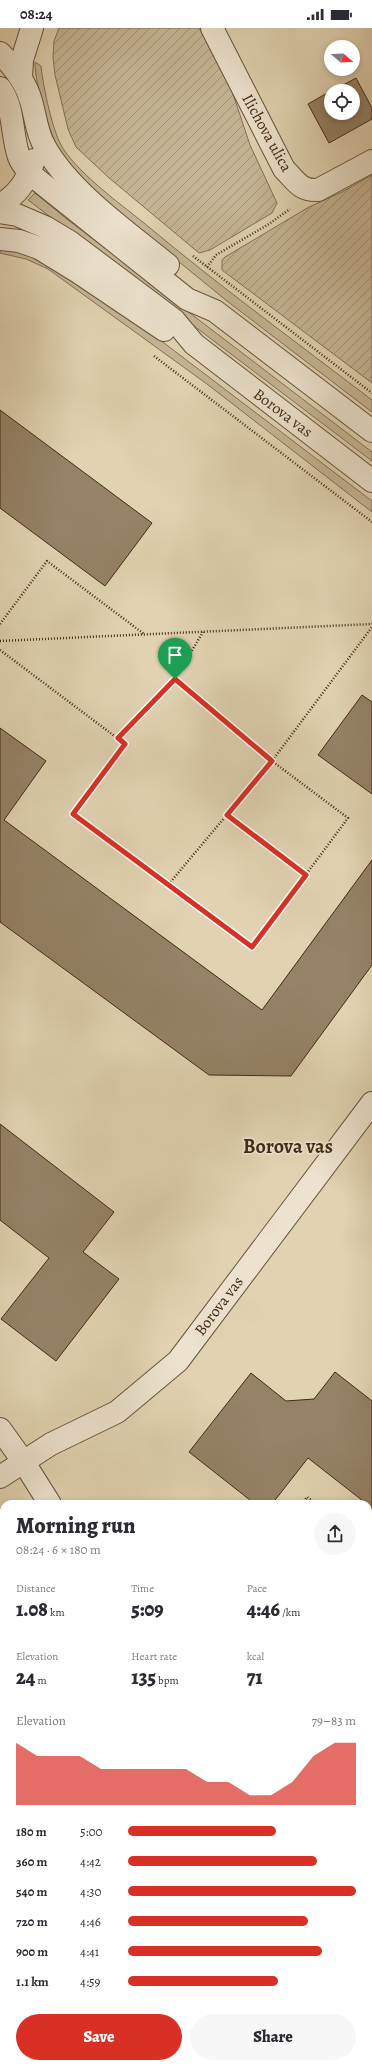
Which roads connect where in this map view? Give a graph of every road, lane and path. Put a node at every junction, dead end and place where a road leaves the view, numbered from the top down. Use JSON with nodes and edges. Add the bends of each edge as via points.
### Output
{"nodes":[{"id":1,"x":32,"y":28,"type":"edge"},
{"id":2,"x":212,"y":28,"type":"edge"},
{"id":3,"x":0,"y":53,"type":"edge"},
{"id":4,"x":21,"y":78,"type":"junction"},
{"id":5,"x":0,"y":88,"type":"edge"},
{"id":6,"x":37,"y":131,"type":"junction"},
{"id":7,"x":372,"y":161,"type":"edge"},
{"id":8,"x":29,"y":173,"type":"junction"},
{"id":9,"x":318,"y":190,"type":"junction"},
{"id":10,"x":0,"y":205,"type":"edge"},
{"id":11,"x":0,"y":212,"type":"edge"},
{"id":12,"x":0,"y":238,"type":"edge"},
{"id":13,"x":190,"y":253,"type":"dead end"},
{"id":14,"x":207,"y":267,"type":"junction"},
{"id":15,"x":215,"y":311,"type":"junction"},
{"id":16,"x":194,"y":344,"type":"junction"},
{"id":17,"x":151,"y":354,"type":"dead end"},
{"id":18,"x":372,"y":393,"type":"edge"},
{"id":19,"x":372,"y":431,"type":"edge"},
{"id":20,"x":372,"y":481,"type":"edge"},
{"id":21,"x":372,"y":522,"type":"edge"},
{"id":22,"x":0,"y":624,"type":"edge"},
{"id":23,"x":372,"y":626,"type":"edge"},
{"id":24,"x":204,"y":632,"type":"junction"},
{"id":25,"x":144,"y":634,"type":"junction"},
{"id":26,"x":0,"y":640,"type":"edge"},
{"id":27,"x":0,"y":650,"type":"edge"},
{"id":28,"x":175,"y":679,"type":"junction"},
{"id":29,"x":118,"y":738,"type":"junction"},
{"id":30,"x":272,"y":761,"type":"junction"},
{"id":31,"x":227,"y":815,"type":"junction"},
{"id":32,"x":306,"y":875,"type":"junction"},
{"id":33,"x":168,"y":885,"type":"junction"},
{"id":34,"x":372,"y":1103,"type":"edge"},
{"id":35,"x":0,"y":1429,"type":"edge"},
{"id":36,"x":23,"y":1461,"type":"junction"},
{"id":37,"x":0,"y":1477,"type":"edge"},
{"id":38,"x":47,"y":1500,"type":"edge"}],
"edges":[{"from":1,"to":4,"type":"street","via":[[22,60]]},
{"from":2,"to":9,"type":"street","name":"Ilichova ulica","via":[[284,169],[302,188],[308,191]]},
{"from":3,"to":4,"type":"street"},
{"from":4,"to":6,"type":"street","via":[[31,100]]},
{"from":5,"to":8,"type":"street","via":[[12,114],[19,158]]},
{"from":6,"to":8,"type":"street","via":[[36,153]]},
{"from":6,"to":15,"type":"street","via":[[45,148],[75,185],[198,289]]},
{"from":7,"to":9,"type":"street"},
{"from":8,"to":10,"type":"street","via":[[23,186]]},
{"from":8,"to":15,"type":"street","via":[[187,299]]},
{"from":9,"to":14,"type":"path","via":[[269,224],[216,255]]},
{"from":11,"to":16,"type":"street","via":[[17,214],[70,242],[174,320]]},
{"from":12,"to":16,"type":"street","via":[[39,248],[166,331]]},
{"from":13,"to":14,"type":"path"},
{"from":14,"to":18,"type":"path"},
{"from":15,"to":19,"type":"street"},
{"from":16,"to":20,"type":"street","name":"Borova vas"},
{"from":17,"to":21,"type":"path"},
{"from":22,"to":25,"type":"path","via":[[47,561]]},
{"from":23,"to":24,"type":"path"},
{"from":23,"to":30,"type":"path"},
{"from":24,"to":25,"type":"path"},
{"from":24,"to":28,"type":"path"},
{"from":25,"to":26,"type":"path"},
{"from":27,"to":29,"type":"path"},
{"from":28,"to":29,"type":"path"},
{"from":28,"to":30,"type":"path"},
{"from":29,"to":33,"type":"path","via":[[125,744],[73,814]]},
{"from":30,"to":31,"type":"path"},
{"from":30,"to":32,"type":"path","via":[[348,818]]},
{"from":31,"to":32,"type":"path"},
{"from":31,"to":33,"type":"path"},
{"from":32,"to":33,"type":"path","via":[[252,947]]},
{"from":34,"to":36,"type":"street","name":"Borova vas","via":[[178,1361],[117,1412],[51,1444]]},
{"from":35,"to":36,"type":"street"},
{"from":36,"to":37,"type":"street","name":"Borova vas"},
{"from":36,"to":38,"type":"street"}]}
